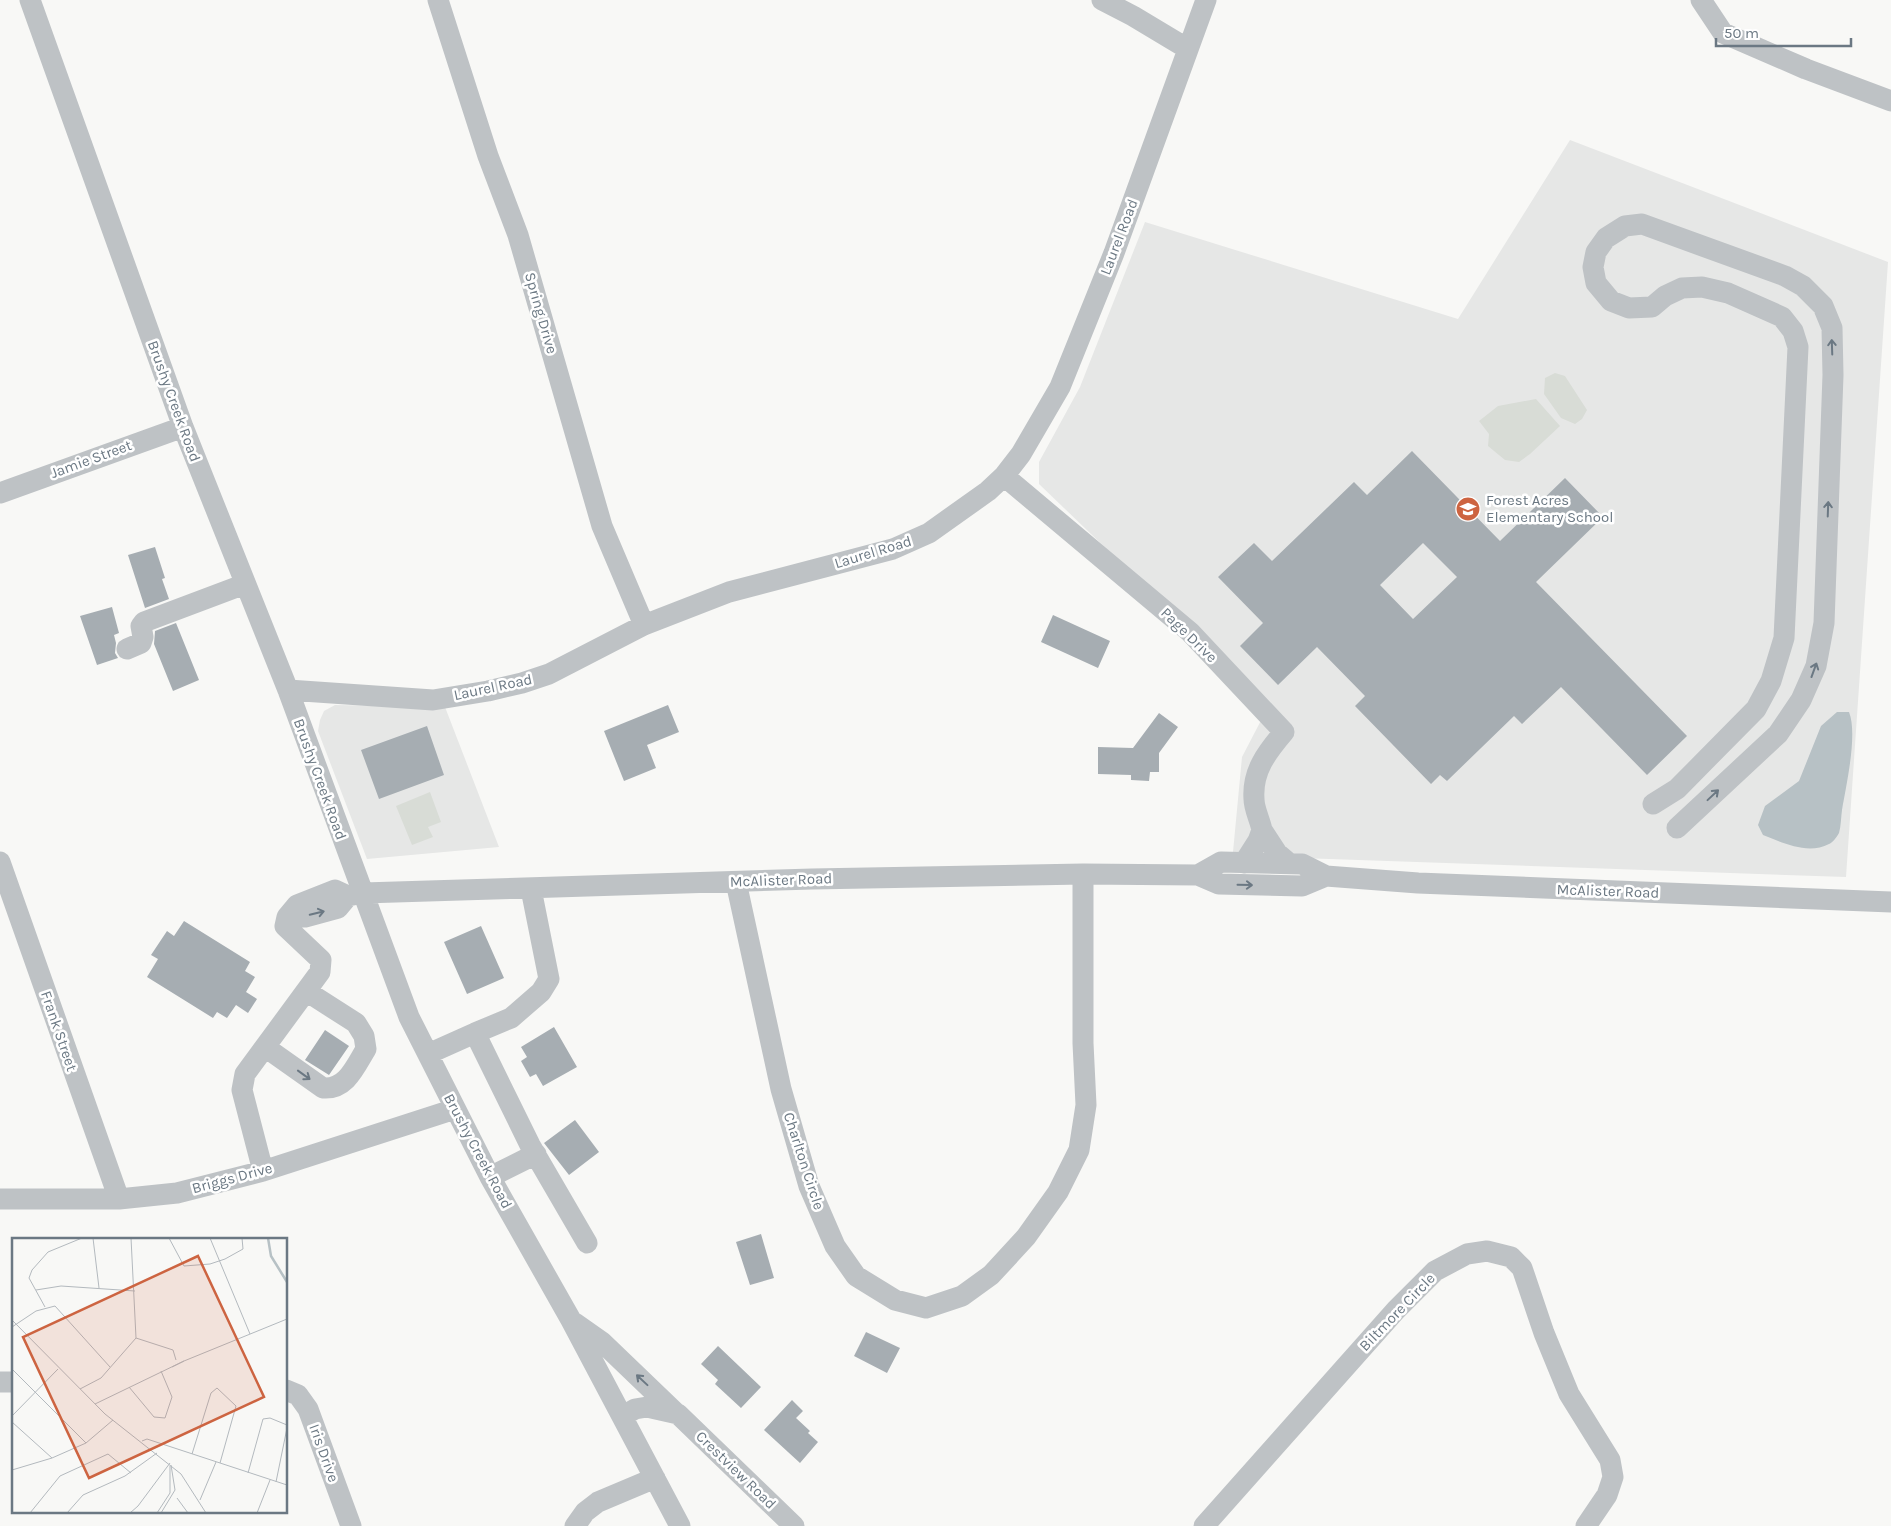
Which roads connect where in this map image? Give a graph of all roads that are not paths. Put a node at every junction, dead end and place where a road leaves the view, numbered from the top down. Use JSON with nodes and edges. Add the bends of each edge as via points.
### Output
{"nodes":[{"id":1,"x":30,"y":0,"type":"edge"},
{"id":2,"x":438,"y":0,"type":"edge"},
{"id":3,"x":1102,"y":0,"type":"edge"},
{"id":4,"x":1206,"y":0,"type":"edge"},
{"id":5,"x":1701,"y":0,"type":"edge"},
{"id":6,"x":1188,"y":49,"type":"junction"},
{"id":7,"x":1891,"y":100,"type":"edge"},
{"id":8,"x":183,"y":427,"type":"junction"},
{"id":9,"x":1004,"y":476,"type":"junction"},
{"id":10,"x":0,"y":493,"type":"edge"},
{"id":11,"x":245,"y":584,"type":"junction"},
{"id":12,"x":644,"y":625,"type":"junction"},
{"id":13,"x":128,"y":649,"type":"dead end"},
{"id":14,"x":288,"y":690,"type":"junction"},
{"id":15,"x":1653,"y":804,"type":"dead end"},
{"id":16,"x":1677,"y":828,"type":"dead end"},
{"id":17,"x":1262,"y":830,"type":"junction"},
{"id":18,"x":0,"y":862,"type":"edge"},
{"id":19,"x":1244,"y":863,"type":"junction"},
{"id":20,"x":1290,"y":864,"type":"junction"},
{"id":21,"x":1083,"y":874,"type":"junction"},
{"id":22,"x":1198,"y":875,"type":"junction"},
{"id":23,"x":1326,"y":876,"type":"junction"},
{"id":24,"x":736,"y":882,"type":"junction"},
{"id":25,"x":531,"y":889,"type":"junction"},
{"id":26,"x":356,"y":895,"type":"junction"},
{"id":27,"x":1891,"y":902,"type":"edge"},
{"id":28,"x":306,"y":991,"type":"junction"},
{"id":29,"x":475,"y":1033,"type":"junction"},
{"id":30,"x":265,"y":1046,"type":"junction"},
{"id":31,"x":428,"y":1054,"type":"junction"},
{"id":32,"x":455,"y":1109,"type":"junction"},
{"id":33,"x":536,"y":1154,"type":"junction"},
{"id":34,"x":263,"y":1171,"type":"junction"},
{"id":35,"x":490,"y":1177,"type":"junction"},
{"id":36,"x":0,"y":1199,"type":"edge"},
{"id":37,"x":119,"y":1199,"type":"junction"},
{"id":38,"x":587,"y":1243,"type":"dead end"},
{"id":39,"x":571,"y":1320,"type":"junction"},
{"id":40,"x":288,"y":1391,"type":"edge"},
{"id":41,"x":678,"y":1414,"type":"junction"},
{"id":42,"x":623,"y":1416,"type":"junction"},
{"id":43,"x":655,"y":1478,"type":"junction"},
{"id":44,"x":351,"y":1526,"type":"edge"},
{"id":45,"x":575,"y":1526,"type":"edge"},
{"id":46,"x":680,"y":1526,"type":"edge"},
{"id":47,"x":794,"y":1526,"type":"edge"},
{"id":48,"x":1204,"y":1526,"type":"edge"},
{"id":49,"x":1586,"y":1526,"type":"edge"}],
"edges":[{"from":1,"to":8,"type":"street","name":"Brushy Creek Road"},
{"from":2,"to":12,"type":"street","name":"Spring Drive","via":[[488,156],[518,235],[602,526]]},
{"from":3,"to":6,"type":"street"},
{"from":4,"to":6,"type":"street","name":"Laurel Road"},
{"from":5,"to":7,"type":"street","via":[[1723,33],[1806,69]]},
{"from":6,"to":9,"type":"street","name":"Laurel Road","via":[[1114,253],[1060,387],[1021,454]]},
{"from":8,"to":10,"type":"street","name":"Jamie Street"},
{"from":8,"to":11,"type":"street","name":"Brushy Creek Road"},
{"from":9,"to":12,"type":"street","name":"Laurel Road","via":[[929,533],[893,548],[729,592]]},
{"from":9,"to":17,"type":"street","name":"Page Drive","via":[[1190,632],[1284,732],[1256,772],[1254,800]]},
{"from":11,"to":13,"type":"street","via":[[144,622],[140,626],[143,636],[140,643]]},
{"from":11,"to":14,"type":"street","name":"Brushy Creek Road"},
{"from":12,"to":14,"type":"street","name":"Laurel Road","via":[[549,674],[488,691],[433,700]]},
{"from":14,"to":26,"type":"street","name":"Brushy Creek Road"},
{"from":16,"to":15,"type":"street","one_way":true,"via":[[1778,734],[1801,700],[1816,666],[1824,623],[1832,328],[1822,306],[1804,286],[1785,276],[1642,224],[1625,226],[1606,238],[1596,252],[1593,267],[1596,283],[1611,301],[1629,308],[1652,307],[1682,288],[1702,287],[1728,293],[1782,317],[1793,331],[1798,347],[1784,638],[1779,660],[1756,709],[1678,789]]},
{"from":17,"to":19,"type":"street"},
{"from":17,"to":20,"type":"street","name":"Page Drive"},
{"from":18,"to":37,"type":"street","name":"Frank Street"},
{"from":19,"to":20,"type":"street","name":"McAlister Road"},
{"from":19,"to":22,"type":"street","name":"McAlister Road","via":[[1221,862]]},
{"from":20,"to":23,"type":"street","name":"McAlister Road","via":[[1302,864]]},
{"from":21,"to":22,"type":"street","name":"McAlister Road"},
{"from":21,"to":24,"type":"street","name":"McAlister Road"},
{"from":21,"to":24,"type":"street","name":"Charlton Circle","via":[[1086,1105],[1079,1150],[1058,1192],[1026,1237],[990,1275],[962,1296],[926,1308],[895,1300],[856,1276],[835,1246],[809,1186],[781,1088]]},
{"from":22,"to":23,"type":"street","name":"McAlister Road","one_way":true,"via":[[1219,884],[1302,886]]},
{"from":23,"to":27,"type":"street","name":"McAlister Road","via":[[1428,884]]},
{"from":24,"to":25,"type":"street","name":"McAlister Road"},
{"from":25,"to":26,"type":"street","name":"McAlister Road"},
{"from":25,"to":29,"type":"street","via":[[549,978],[541,992],[511,1018]]},
{"from":26,"to":28,"type":"street","name":"McAlister Road","via":[[335,890],[297,904],[287,917],[285,926],[321,960],[320,972]]},
{"from":26,"to":31,"type":"street","name":"Brushy Creek Road"},
{"from":28,"to":30,"type":"street"},
{"from":30,"to":28,"type":"street","one_way":true,"via":[[323,1088],[333,1089],[344,1083],[366,1049],[364,1036],[356,1023]]},
{"from":29,"to":31,"type":"street"},
{"from":29,"to":33,"type":"street"},
{"from":30,"to":34,"type":"street","via":[[245,1074],[242,1090]]},
{"from":31,"to":32,"type":"street","name":"Brushy Creek Road"},
{"from":32,"to":34,"type":"street","name":"Briggs Drive"},
{"from":32,"to":35,"type":"street","name":"Brushy Creek Road"},
{"from":33,"to":35,"type":"street"},
{"from":33,"to":38,"type":"street"},
{"from":34,"to":37,"type":"street","name":"Briggs Drive","via":[[177,1192]]},
{"from":35,"to":39,"type":"street","name":"Brushy Creek Road"},
{"from":36,"to":37,"type":"street","name":"Briggs Drive"},
{"from":41,"to":39,"type":"street","name":"Crestview Road","one_way":true,"via":[[602,1342]]},
{"from":39,"to":42,"type":"street","name":"Brushy Creek Road"},
{"from":40,"to":44,"type":"street","name":"Iris Drive","via":[[298,1395],[308,1410]]},
{"from":41,"to":42,"type":"street","via":[[647,1407],[634,1409]]},
{"from":41,"to":47,"type":"street","name":"Crestview Road"},
{"from":42,"to":43,"type":"street","name":"Brushy Creek Road"},
{"from":43,"to":45,"type":"street","via":[[598,1502]]},
{"from":43,"to":46,"type":"street","name":"Brushy Creek Road"},
{"from":48,"to":49,"type":"street","name":"Biltmore Circle","via":[[1396,1310],[1436,1271],[1467,1254],[1488,1250],[1511,1257],[1522,1268],[1569,1394],[1610,1460],[1613,1477],[1607,1495]]}]}
